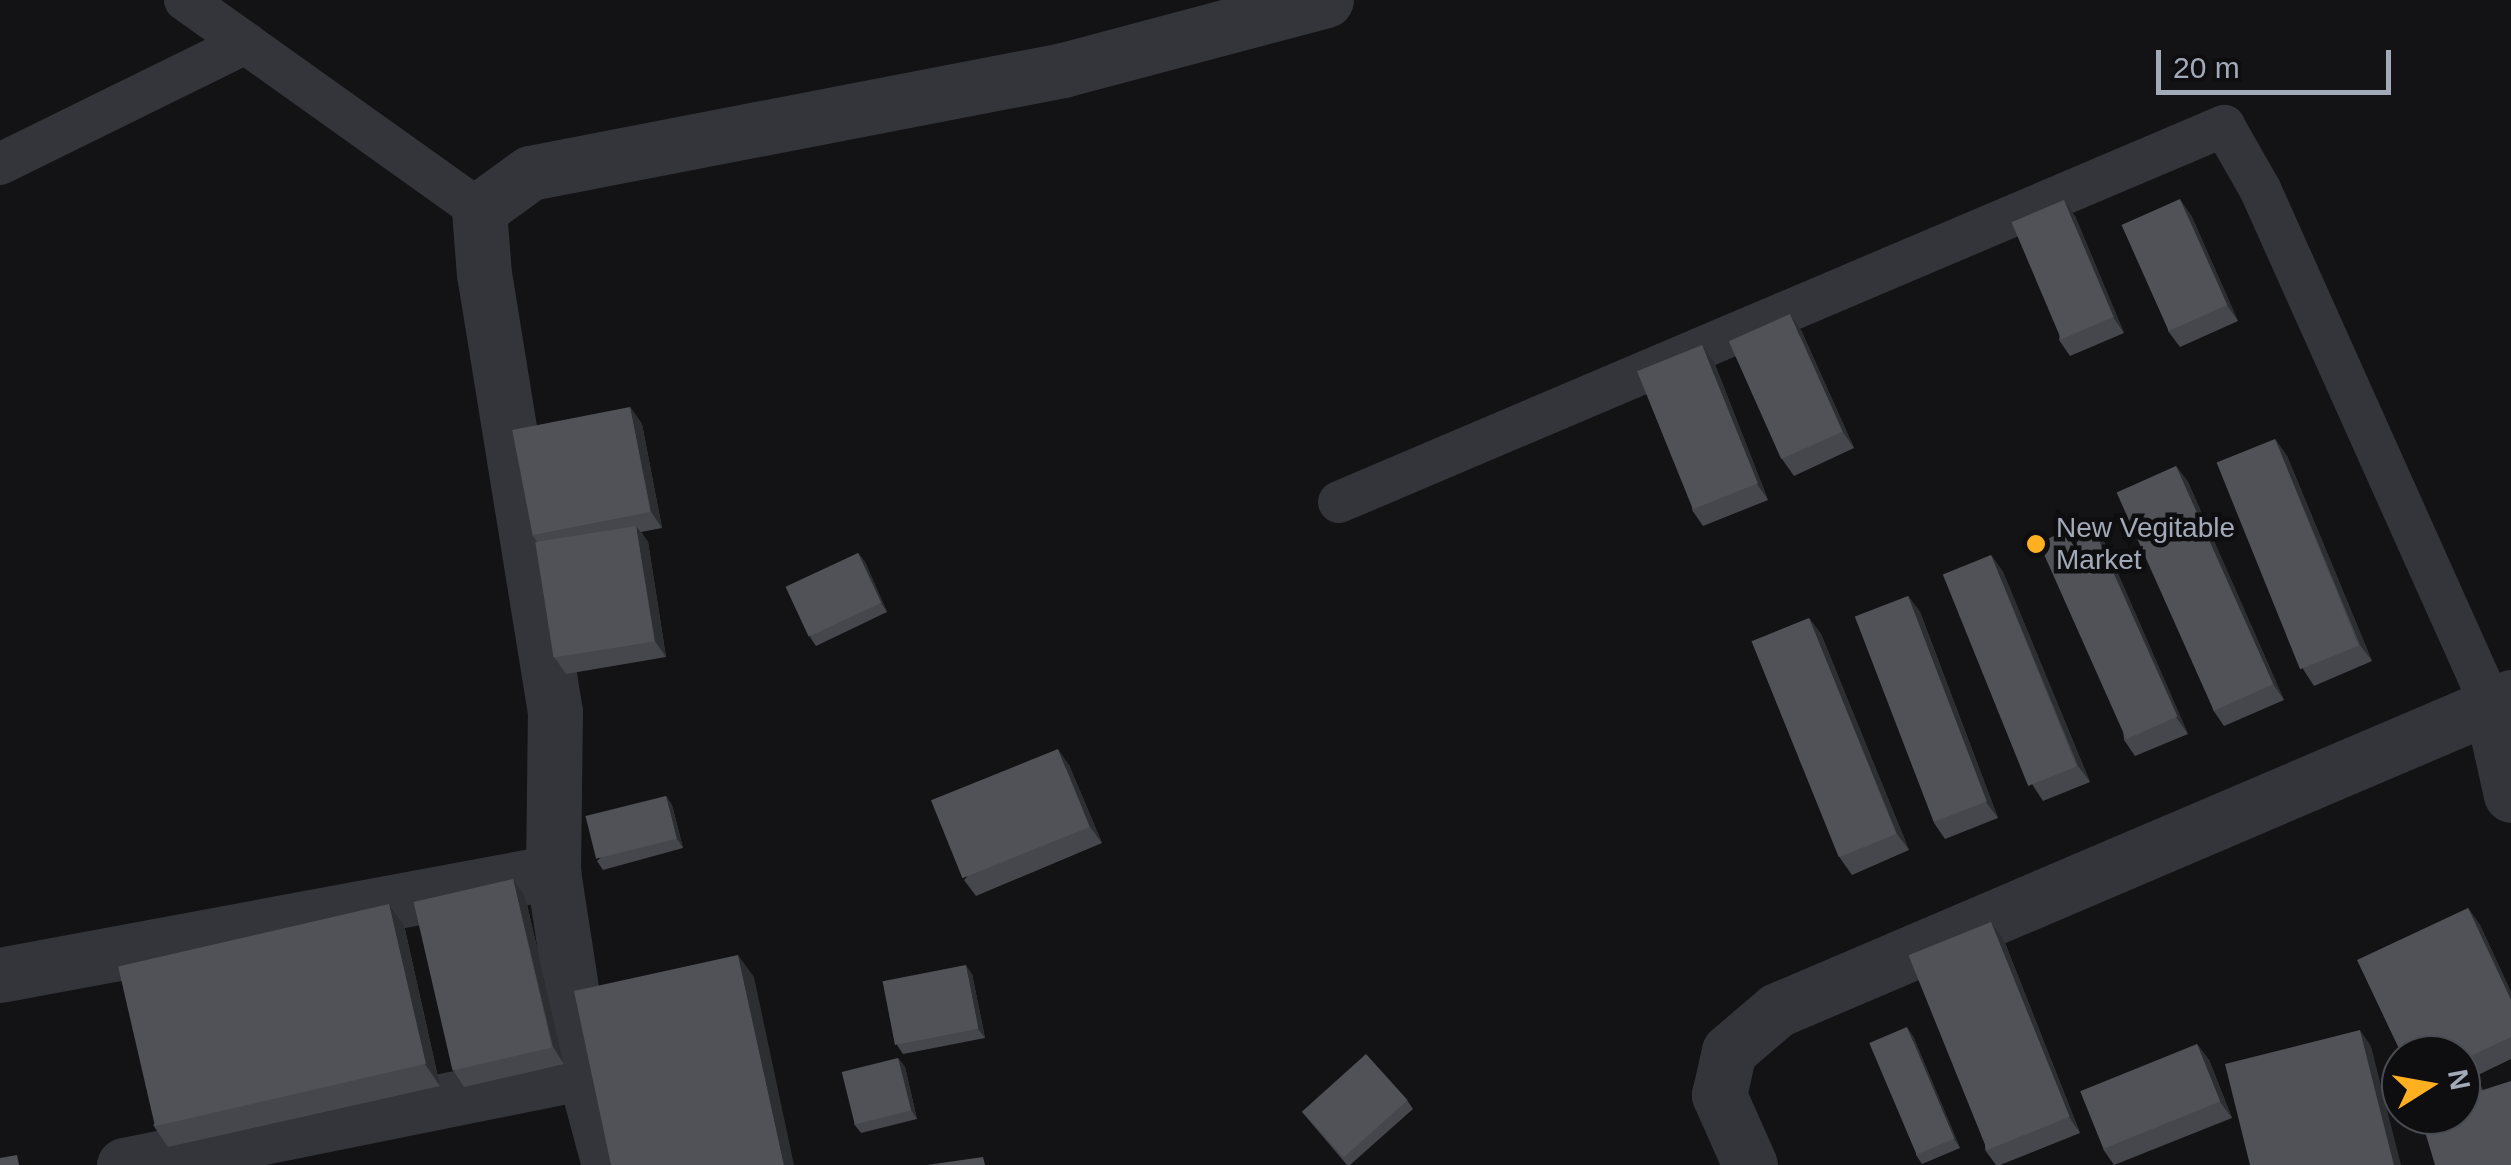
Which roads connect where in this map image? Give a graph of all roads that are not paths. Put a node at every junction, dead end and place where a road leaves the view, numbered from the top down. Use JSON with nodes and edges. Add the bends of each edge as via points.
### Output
{"nodes":[{"id":1,"x":184,"y":0,"type":"edge"},
{"id":2,"x":1326,"y":0,"type":"edge"},
{"id":3,"x":246,"y":43,"type":"junction"},
{"id":4,"x":0,"y":164,"type":"edge"},
{"id":5,"x":479,"y":210,"type":"junction"},
{"id":6,"x":1339,"y":502,"type":"dead end"},
{"id":7,"x":2501,"y":701,"type":"edge"},
{"id":8,"x":2511,"y":795,"type":"edge"},
{"id":9,"x":553,"y":872,"type":"junction"},
{"id":10,"x":0,"y":974,"type":"edge"},
{"id":11,"x":584,"y":1072,"type":"junction"},
{"id":12,"x":124,"y":1165,"type":"edge"},
{"id":13,"x":609,"y":1165,"type":"edge"},
{"id":14,"x":1750,"y":1165,"type":"edge"}],
"edges":[{"from":1,"to":3,"type":"lane"},
{"from":2,"to":5,"type":"street","via":[[1064,70],[530,173]]},
{"from":3,"to":4,"type":"lane"},
{"from":3,"to":5,"type":"lane"},
{"from":5,"to":9,"type":"street","via":[[555,712]]},
{"from":6,"to":7,"type":"lane","via":[[2224,126],[2260,188]]},
{"from":7,"to":8,"type":"street"},
{"from":7,"to":14,"type":"street","via":[[1778,1010],[1728,1051],[1718,1095]]},
{"from":9,"to":10,"type":"street"},
{"from":9,"to":11,"type":"street"},
{"from":11,"to":12,"type":"street"},
{"from":11,"to":13,"type":"street"}]}
